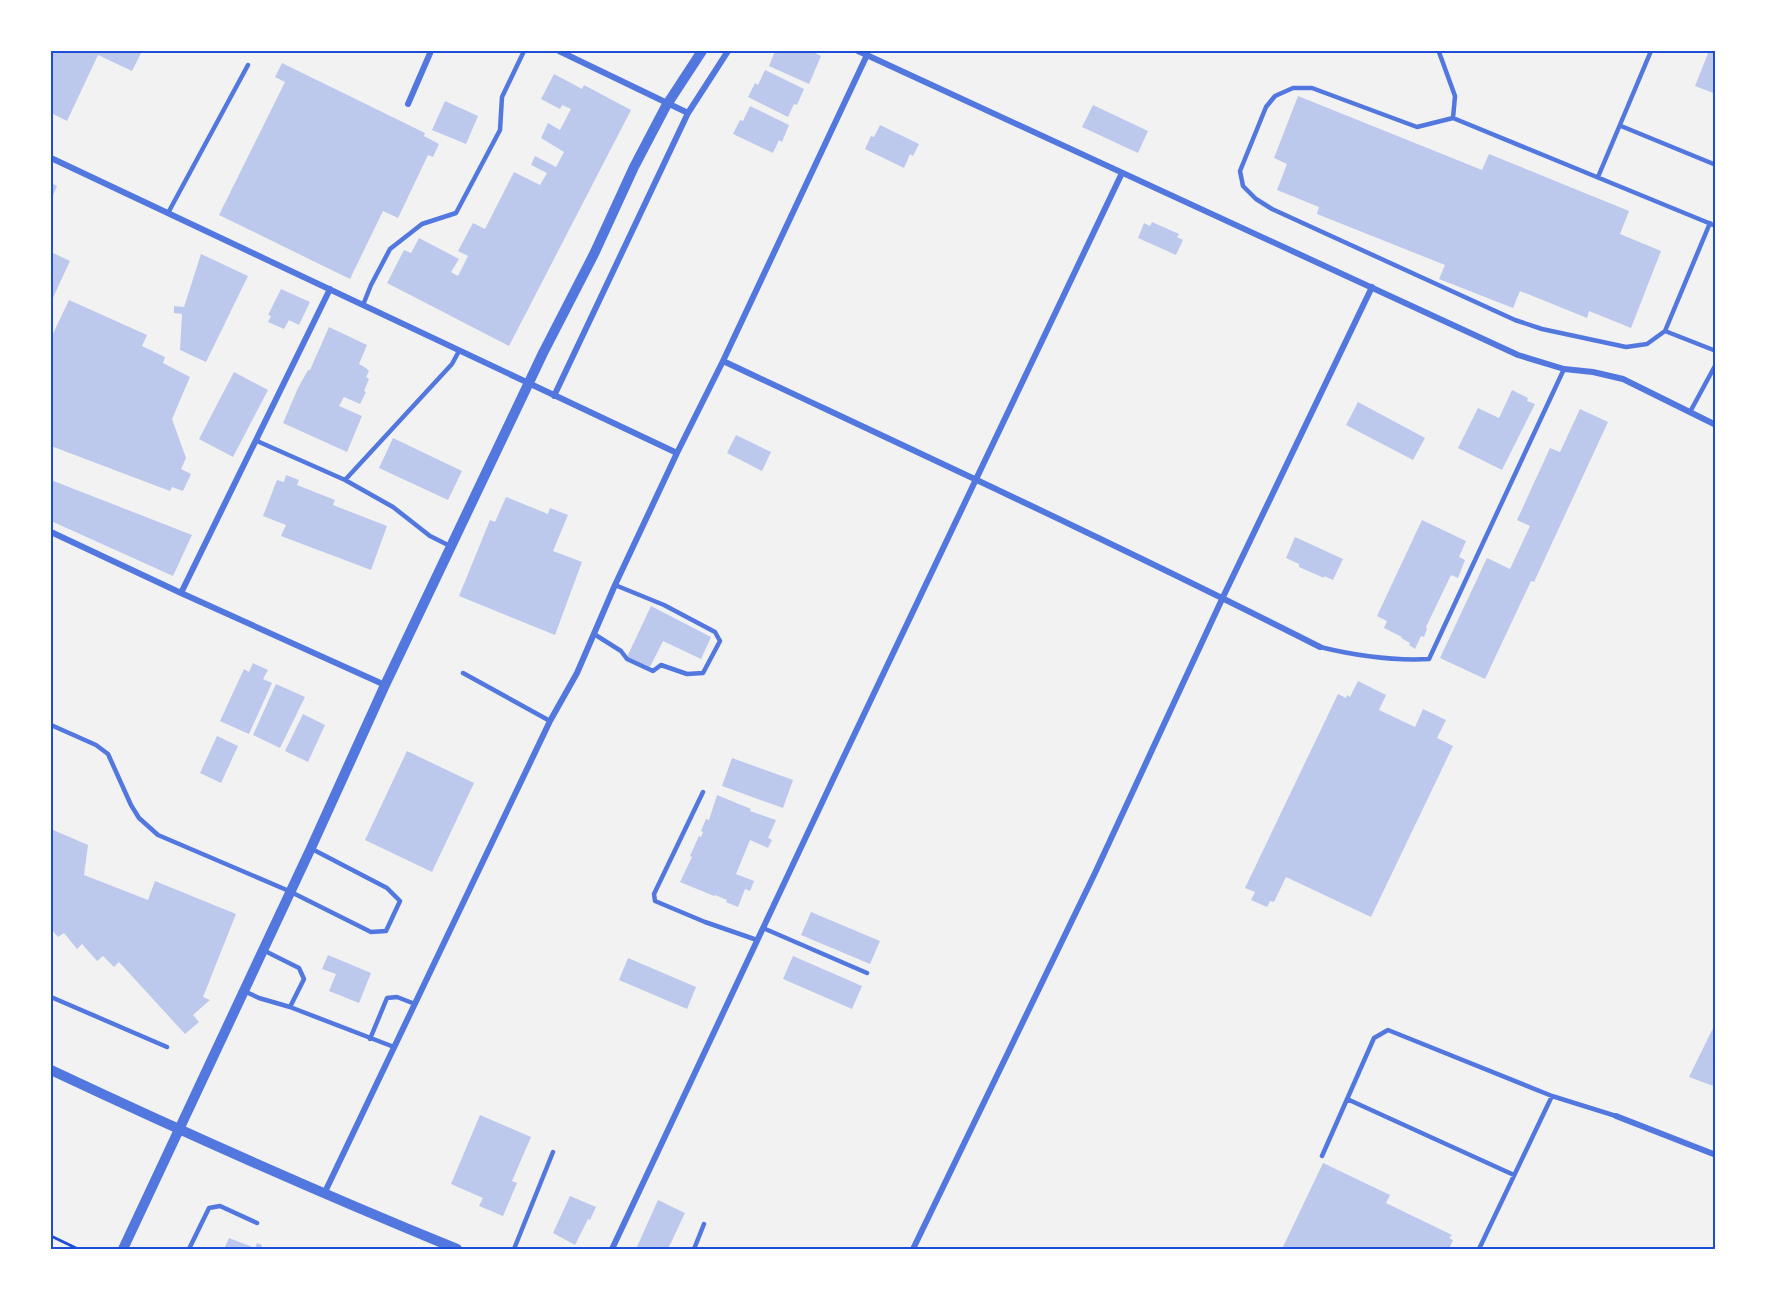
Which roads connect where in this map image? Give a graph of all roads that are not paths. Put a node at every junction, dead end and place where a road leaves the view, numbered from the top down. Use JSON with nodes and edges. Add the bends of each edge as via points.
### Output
{"nodes":[{"id":1,"x":431,"y":51,"type":"edge"},
{"id":2,"x":524,"y":51,"type":"edge"},
{"id":3,"x":559,"y":51,"type":"edge"},
{"id":4,"x":702,"y":51,"type":"edge"},
{"id":5,"x":728,"y":51,"type":"edge"},
{"id":6,"x":858,"y":51,"type":"edge"},
{"id":7,"x":1651,"y":51,"type":"edge"},
{"id":8,"x":1439,"y":52,"type":"edge"},
{"id":9,"x":867,"y":55,"type":"junction"},
{"id":10,"x":248,"y":64,"type":"dead end"},
{"id":11,"x":408,"y":104,"type":"dead end"},
{"id":12,"x":688,"y":113,"type":"junction"},
{"id":13,"x":1453,"y":118,"type":"junction"},
{"id":14,"x":1621,"y":126,"type":"junction"},
{"id":15,"x":51,"y":158,"type":"edge"},
{"id":16,"x":1716,"y":165,"type":"edge"},
{"id":17,"x":1122,"y":173,"type":"junction"},
{"id":18,"x":1598,"y":177,"type":"junction"},
{"id":19,"x":168,"y":213,"type":"junction"},
{"id":20,"x":1713,"y":224,"type":"edge"},
{"id":21,"x":1372,"y":287,"type":"junction"},
{"id":22,"x":330,"y":289,"type":"junction"},
{"id":23,"x":363,"y":304,"type":"junction"},
{"id":24,"x":1665,"y":331,"type":"junction"},
{"id":25,"x":459,"y":351,"type":"junction"},
{"id":26,"x":1716,"y":351,"type":"edge"},
{"id":27,"x":723,"y":361,"type":"junction"},
{"id":28,"x":1716,"y":364,"type":"edge"},
{"id":29,"x":1564,"y":369,"type":"junction"},
{"id":30,"x":529,"y":384,"type":"junction"},
{"id":31,"x":554,"y":396,"type":"junction"},
{"id":32,"x":1690,"y":412,"type":"junction"},
{"id":33,"x":1716,"y":425,"type":"edge"},
{"id":34,"x":257,"y":441,"type":"junction"},
{"id":35,"x":677,"y":453,"type":"junction"},
{"id":36,"x":976,"y":479,"type":"junction"},
{"id":37,"x":345,"y":480,"type":"junction"},
{"id":38,"x":51,"y":532,"type":"edge"},
{"id":39,"x":450,"y":546,"type":"junction"},
{"id":40,"x":615,"y":585,"type":"junction"},
{"id":41,"x":181,"y":594,"type":"junction"},
{"id":42,"x":1223,"y":597,"type":"junction"},
{"id":43,"x":594,"y":634,"type":"junction"},
{"id":44,"x":1320,"y":647,"type":"joint"},
{"id":45,"x":463,"y":673,"type":"dead end"},
{"id":46,"x":385,"y":685,"type":"junction"},
{"id":47,"x":550,"y":721,"type":"junction"},
{"id":48,"x":51,"y":725,"type":"edge"},
{"id":49,"x":703,"y":792,"type":"dead end"},
{"id":50,"x":310,"y":848,"type":"junction"},
{"id":51,"x":290,"y":891,"type":"junction"},
{"id":52,"x":763,"y":928,"type":"junction"},
{"id":53,"x":757,"y":940,"type":"junction"},
{"id":54,"x":262,"y":949,"type":"junction"},
{"id":55,"x":867,"y":973,"type":"dead end"},
{"id":56,"x":243,"y":991,"type":"junction"},
{"id":57,"x":51,"y":997,"type":"edge"},
{"id":58,"x":415,"y":1004,"type":"junction"},
{"id":59,"x":290,"y":1007,"type":"junction"},
{"id":60,"x":370,"y":1039,"type":"junction"},
{"id":61,"x":166,"y":1047,"type":"dead end"},
{"id":62,"x":394,"y":1047,"type":"junction"},
{"id":63,"x":51,"y":1070,"type":"edge"},
{"id":64,"x":1552,"y":1096,"type":"junction"},
{"id":65,"x":1347,"y":1099,"type":"junction"},
{"id":66,"x":1616,"y":1116,"type":"joint"},
{"id":67,"x":179,"y":1130,"type":"junction"},
{"id":68,"x":553,"y":1152,"type":"dead end"},
{"id":69,"x":1716,"y":1155,"type":"edge"},
{"id":70,"x":1322,"y":1156,"type":"dead end"},
{"id":71,"x":1514,"y":1175,"type":"junction"},
{"id":72,"x":324,"y":1194,"type":"junction"},
{"id":73,"x":257,"y":1223,"type":"dead end"},
{"id":74,"x":704,"y":1224,"type":"dead end"},
{"id":75,"x":123,"y":1249,"type":"edge"},
{"id":76,"x":189,"y":1249,"type":"edge"},
{"id":77,"x":457,"y":1249,"type":"edge"},
{"id":78,"x":514,"y":1249,"type":"edge"},
{"id":79,"x":612,"y":1249,"type":"edge"},
{"id":80,"x":694,"y":1249,"type":"edge"},
{"id":81,"x":913,"y":1249,"type":"edge"},
{"id":82,"x":1479,"y":1249,"type":"edge"}],
"edges":[{"from":1,"to":11,"type":"street"},
{"from":2,"to":23,"type":"lane","via":[[501,97],[500,130],[456,213],[422,224],[390,249]]},
{"from":3,"to":12,"type":"street"},
{"from":4,"to":30,"type":"street","via":[[666,106],[634,167]]},
{"from":5,"to":12,"type":"street"},
{"from":6,"to":9,"type":"street"},
{"from":7,"to":14,"type":"lane"},
{"from":8,"to":13,"type":"lane","via":[[1455,96]]},
{"from":9,"to":17,"type":"street"},
{"from":9,"to":27,"type":"street"},
{"from":10,"to":19,"type":"lane"},
{"from":12,"to":31,"type":"street"},
{"from":13,"to":18,"type":"lane"},
{"from":13,"to":24,"type":"lane","via":[[1417,128],[1312,88],[1293,88],[1275,96],[1266,107],[1240,171],[1243,186],[1272,209],[1515,320],[1626,347],[1647,344]]},
{"from":14,"to":16,"type":"lane"},
{"from":14,"to":18,"type":"lane"},
{"from":15,"to":19,"type":"street"},
{"from":17,"to":21,"type":"street"},
{"from":17,"to":36,"type":"street"},
{"from":18,"to":20,"type":"lane"},
{"from":19,"to":22,"type":"street"},
{"from":20,"to":24,"type":"lane"},
{"from":21,"to":29,"type":"street","via":[[1518,355]]},
{"from":21,"to":42,"type":"street"},
{"from":22,"to":23,"type":"street"},
{"from":22,"to":34,"type":"street"},
{"from":23,"to":25,"type":"street"},
{"from":24,"to":26,"type":"lane"},
{"from":25,"to":30,"type":"street"},
{"from":25,"to":37,"type":"lane","via":[[452,364]]},
{"from":27,"to":35,"type":"street"},
{"from":27,"to":36,"type":"street"},
{"from":28,"to":32,"type":"lane"},
{"from":29,"to":32,"type":"street","via":[[1623,379]]},
{"from":29,"to":44,"type":"lane","via":[[1430,659],[1359,656]]},
{"from":30,"to":31,"type":"street"},
{"from":30,"to":39,"type":"street"},
{"from":31,"to":35,"type":"street"},
{"from":32,"to":33,"type":"street"},
{"from":34,"to":37,"type":"lane"},
{"from":34,"to":41,"type":"street"},
{"from":35,"to":40,"type":"street"},
{"from":36,"to":42,"type":"street"},
{"from":36,"to":52,"type":"street"},
{"from":37,"to":39,"type":"lane"},
{"from":38,"to":41,"type":"street"},
{"from":39,"to":46,"type":"street"},
{"from":40,"to":43,"type":"street"},
{"from":40,"to":43,"type":"lane","via":[[715,632],[720,641],[703,673],[687,674],[661,665],[653,671],[627,659]]},
{"from":41,"to":46,"type":"street"},
{"from":42,"to":44,"type":"street"},
{"from":42,"to":81,"type":"street"},
{"from":43,"to":47,"type":"street"},
{"from":45,"to":47,"type":"lane"},
{"from":46,"to":50,"type":"street"},
{"from":47,"to":58,"type":"street"},
{"from":48,"to":51,"type":"lane","via":[[108,754],[139,818],[158,835]]},
{"from":49,"to":53,"type":"lane","via":[[654,894],[655,901]]},
{"from":50,"to":51,"type":"street"},
{"from":50,"to":51,"type":"lane","via":[[387,888],[400,901],[386,931],[371,932]]},
{"from":51,"to":54,"type":"street"},
{"from":52,"to":53,"type":"street"},
{"from":52,"to":55,"type":"lane"},
{"from":53,"to":79,"type":"street"},
{"from":54,"to":56,"type":"street"},
{"from":54,"to":59,"type":"lane","via":[[299,968],[304,979]]},
{"from":56,"to":59,"type":"lane"},
{"from":56,"to":67,"type":"street"},
{"from":57,"to":61,"type":"lane"},
{"from":58,"to":60,"type":"lane","via":[[397,997],[387,998]]},
{"from":58,"to":62,"type":"street"},
{"from":59,"to":60,"type":"lane"},
{"from":60,"to":62,"type":"lane"},
{"from":62,"to":72,"type":"street"},
{"from":63,"to":67,"type":"street"},
{"from":64,"to":65,"type":"lane","via":[[1388,1029],[1374,1038]]},
{"from":64,"to":66,"type":"lane"},
{"from":64,"to":71,"type":"lane"},
{"from":65,"to":70,"type":"lane"},
{"from":65,"to":71,"type":"lane"},
{"from":66,"to":69,"type":"street"},
{"from":67,"to":72,"type":"street"},
{"from":67,"to":75,"type":"street"},
{"from":68,"to":78,"type":"lane"},
{"from":71,"to":82,"type":"lane"},
{"from":72,"to":77,"type":"street"},
{"from":73,"to":76,"type":"lane","via":[[219,1206],[209,1209]]},
{"from":74,"to":80,"type":"lane"}]}
